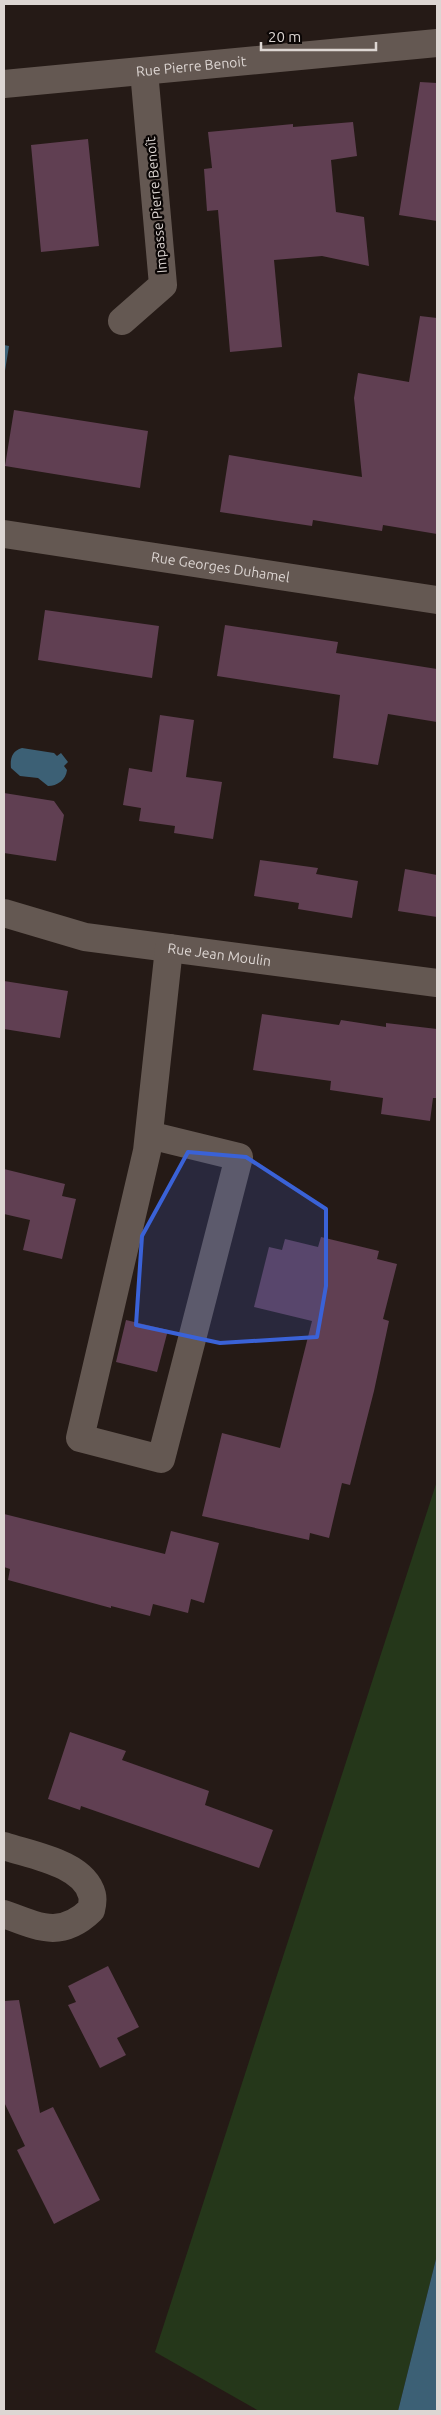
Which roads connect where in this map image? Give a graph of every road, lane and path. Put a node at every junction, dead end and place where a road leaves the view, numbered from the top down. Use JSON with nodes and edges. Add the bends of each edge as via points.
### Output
{"nodes":[{"id":1,"x":437,"y":43,"type":"edge"},
{"id":2,"x":144,"y":70,"type":"junction"},
{"id":3,"x":4,"y":84,"type":"edge"},
{"id":4,"x":122,"y":321,"type":"dead end"},
{"id":5,"x":4,"y":534,"type":"edge"},
{"id":6,"x":437,"y":600,"type":"edge"},
{"id":7,"x":4,"y":913,"type":"edge"},
{"id":8,"x":169,"y":948,"type":"junction"},
{"id":9,"x":437,"y":983,"type":"edge"},
{"id":10,"x":149,"y":1135,"type":"junction"},
{"id":11,"x":4,"y":1846,"type":"edge"},
{"id":12,"x":4,"y":1914,"type":"edge"}],
"edges":[{"from":1,"to":2,"type":"street","name":"Rue Pierre Benoit"},
{"from":2,"to":3,"type":"street","name":"Rue Pierre Benoit"},
{"from":2,"to":4,"type":"street","name":"Impasse Pierre Benoît","via":[[163,285]]},
{"from":5,"to":6,"type":"street","name":"Rue Georges Duhamel"},
{"from":7,"to":8,"type":"street","name":"Rue Jean Moulin","via":[[85,937]]},
{"from":8,"to":9,"type":"street","name":"Rue Jean Moulin"},
{"from":8,"to":10,"type":"street"},
{"from":10,"to":10,"type":"street","via":[[80,1438],[161,1459],[239,1157]]},
{"from":11,"to":12,"type":"street","via":[[68,1867],[84,1880],[92,1895],[92,1910],[80,1922],[64,1928],[46,1929]]}]}
